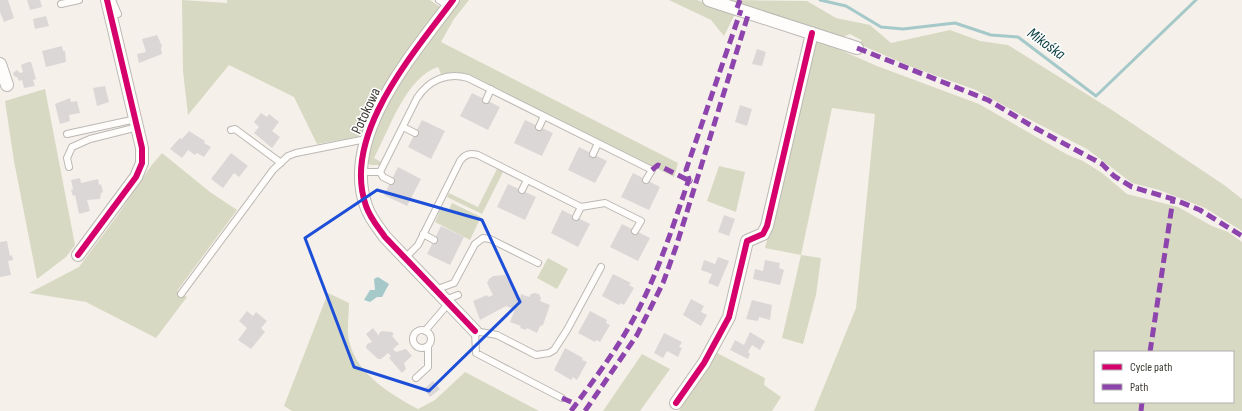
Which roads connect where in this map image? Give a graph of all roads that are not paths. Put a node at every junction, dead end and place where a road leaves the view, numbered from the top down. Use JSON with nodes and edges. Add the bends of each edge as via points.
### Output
{"nodes":[{"id":1,"x":78,"y":0,"type":"edge"},
{"id":2,"x":107,"y":0,"type":"edge"},
{"id":3,"x":112,"y":0,"type":"edge"},
{"id":4,"x":709,"y":0,"type":"edge"},
{"id":5,"x":446,"y":2,"type":"edge"},
{"id":6,"x":61,"y":4,"type":"dead end"},
{"id":7,"x":118,"y":14,"type":"dead end"},
{"id":8,"x":812,"y":33,"type":"junction"},
{"id":9,"x":857,"y":48,"type":"dead end"},
{"id":10,"x":0,"y":64,"type":"edge"},
{"id":11,"x":7,"y":85,"type":"dead end"},
{"id":12,"x":491,"y":90,"type":"junction"},
{"id":13,"x":486,"y":100,"type":"dead end"},
{"id":14,"x":544,"y":116,"type":"junction"},
{"id":15,"x":137,"y":123,"type":"junction"},
{"id":16,"x":403,"y":127,"type":"junction"},
{"id":17,"x":539,"y":127,"type":"dead end"},
{"id":18,"x":231,"y":130,"type":"dead end"},
{"id":19,"x":415,"y":133,"type":"dead end"},
{"id":20,"x":67,"y":134,"type":"dead end"},
{"id":21,"x":366,"y":139,"type":"junction"},
{"id":22,"x":598,"y":143,"type":"junction"},
{"id":23,"x":593,"y":154,"type":"dead end"},
{"id":24,"x":281,"y":163,"type":"junction"},
{"id":25,"x":69,"y":167,"type":"dead end"},
{"id":26,"x":361,"y":172,"type":"junction"},
{"id":27,"x":380,"y":172,"type":"junction"},
{"id":28,"x":527,"y":180,"type":"junction"},
{"id":29,"x":646,"y":180,"type":"dead end"},
{"id":30,"x":391,"y":181,"type":"dead end"},
{"id":31,"x":522,"y":190,"type":"dead end"},
{"id":32,"x":581,"y":207,"type":"junction"},
{"id":33,"x":576,"y":218,"type":"dead end"},
{"id":34,"x":635,"y":231,"type":"dead end"},
{"id":35,"x":424,"y":234,"type":"junction"},
{"id":36,"x":434,"y":240,"type":"dead end"},
{"id":37,"x":78,"y":255,"type":"dead end"},
{"id":38,"x":405,"y":258,"type":"junction"},
{"id":39,"x":538,"y":263,"type":"dead end"},
{"id":40,"x":601,"y":267,"type":"dead end"},
{"id":41,"x":435,"y":290,"type":"junction"},
{"id":42,"x":181,"y":294,"type":"dead end"},
{"id":43,"x":458,"y":294,"type":"dead end"},
{"id":44,"x":446,"y":302,"type":"junction"},
{"id":45,"x":425,"y":331,"type":"junction"},
{"id":46,"x":475,"y":331,"type":"junction"},
{"id":47,"x":428,"y":346,"type":"junction"},
{"id":48,"x":416,"y":378,"type":"dead end"},
{"id":49,"x":562,"y":398,"type":"dead end"},
{"id":50,"x":676,"y":403,"type":"dead end"}],
"edges":[{"from":1,"to":6,"type":"lane"},
{"from":2,"to":15,"type":"street"},
{"from":3,"to":7,"type":"lane"},
{"from":4,"to":8,"type":"street"},
{"from":5,"to":21,"type":"street","name":"Potokowa","via":[[380,104]]},
{"from":8,"to":9,"type":"street"},
{"from":8,"to":50,"type":"street","via":[[767,226],[763,234],[747,241],[728,317],[704,363]]},
{"from":10,"to":11,"type":"street"},
{"from":12,"to":13,"type":"lane"},
{"from":12,"to":14,"type":"lane"},
{"from":12,"to":16,"type":"lane","via":[[461,76],[449,76],[438,80],[425,88]]},
{"from":14,"to":17,"type":"lane"},
{"from":14,"to":22,"type":"lane"},
{"from":15,"to":20,"type":"lane"},
{"from":15,"to":25,"type":"lane","via":[[72,147],[67,158]]},
{"from":15,"to":37,"type":"street","via":[[142,163],[136,177]]},
{"from":16,"to":19,"type":"lane"},
{"from":16,"to":27,"type":"lane"},
{"from":18,"to":24,"type":"lane","via":[[235,130]]},
{"from":21,"to":24,"type":"lane","via":[[296,153]]},
{"from":21,"to":26,"type":"street","name":"Potokowa"},
{"from":22,"to":23,"type":"lane"},
{"from":22,"to":29,"type":"lane","via":[[652,170]]},
{"from":24,"to":42,"type":"lane"},
{"from":26,"to":27,"type":"lane"},
{"from":26,"to":38,"type":"street","name":"Potokowa","via":[[361,188],[374,223]]},
{"from":27,"to":30,"type":"lane"},
{"from":28,"to":31,"type":"lane"},
{"from":28,"to":32,"type":"lane"},
{"from":28,"to":35,"type":"lane","via":[[478,155],[465,155]]},
{"from":32,"to":33,"type":"lane"},
{"from":32,"to":34,"type":"lane","via":[[607,204],[640,221]]},
{"from":35,"to":36,"type":"lane"},
{"from":35,"to":38,"type":"lane","via":[[418,245]]},
{"from":38,"to":41,"type":"street","name":"Potokowa"},
{"from":39,"to":41,"type":"lane","via":[[483,238],[475,244],[454,283]]},
{"from":40,"to":46,"type":"lane","via":[[567,330],[549,354],[536,355],[497,335]]},
{"from":41,"to":44,"type":"street","name":"Potokowa"},
{"from":43,"to":44,"type":"lane"},
{"from":44,"to":45,"type":"lane"},
{"from":44,"to":46,"type":"street","name":"Potokowa"},
{"from":45,"to":47,"type":"lane","via":[[431,339]]},
{"from":45,"to":47,"type":"lane","via":[[415,333],[413,343],[421,349]]},
{"from":46,"to":49,"type":"lane","via":[[476,352]]},
{"from":47,"to":48,"type":"lane","via":[[428,367]]}]}
